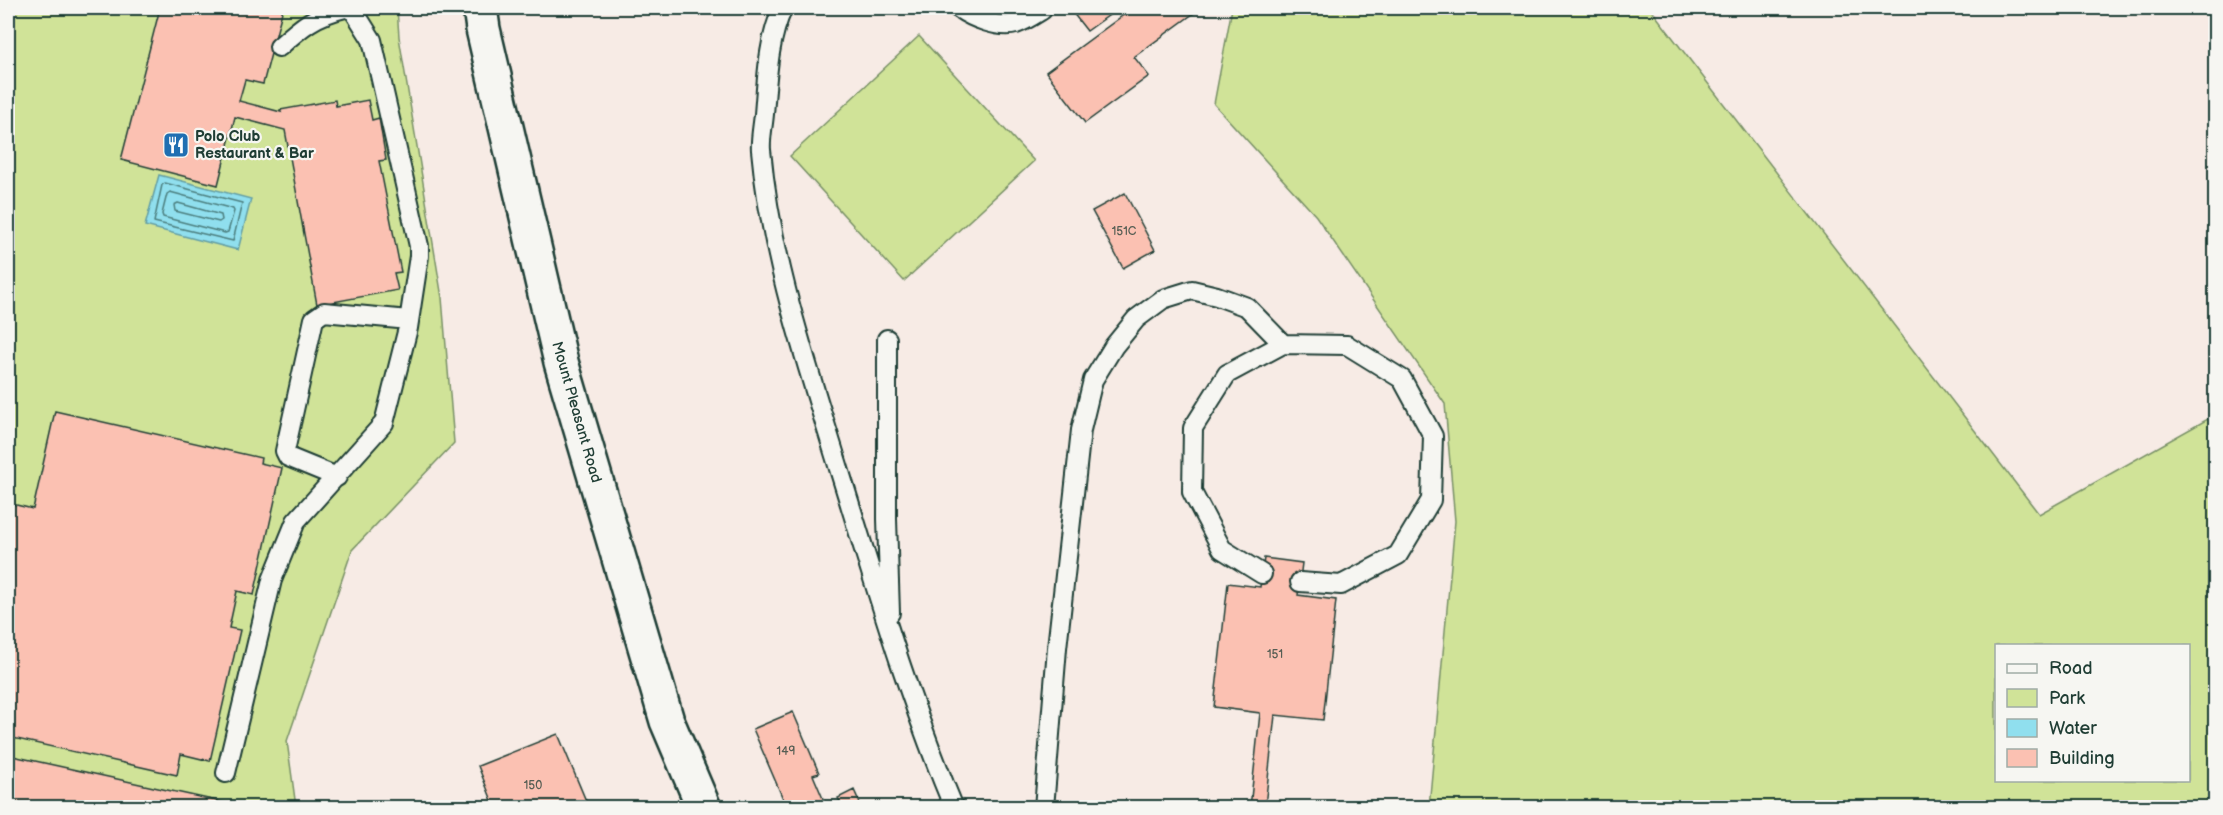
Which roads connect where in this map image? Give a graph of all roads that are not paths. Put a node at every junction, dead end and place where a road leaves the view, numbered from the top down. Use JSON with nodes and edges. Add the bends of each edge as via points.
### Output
{"nodes":[{"id":1,"x":345,"y":8,"type":"edge"},
{"id":2,"x":352,"y":8,"type":"edge"},
{"id":3,"x":480,"y":8,"type":"edge"},
{"id":4,"x":783,"y":8,"type":"edge"},
{"id":5,"x":958,"y":8,"type":"edge"},
{"id":6,"x":1042,"y":10,"type":"dead end"},
{"id":7,"x":279,"y":47,"type":"dead end"},
{"id":8,"x":409,"y":320,"type":"junction"},
{"id":9,"x":887,"y":339,"type":"dead end"},
{"id":10,"x":1283,"y":344,"type":"junction"},
{"id":11,"x":337,"y":477,"type":"junction"},
{"id":12,"x":1262,"y":574,"type":"dead end"},
{"id":13,"x":1300,"y":582,"type":"dead end"},
{"id":14,"x":892,"y":638,"type":"junction"},
{"id":15,"x":226,"y":773,"type":"dead end"},
{"id":16,"x":704,"y":807,"type":"edge"},
{"id":17,"x":954,"y":807,"type":"edge"},
{"id":18,"x":1044,"y":807,"type":"edge"}],
"edges":[{"from":1,"to":7,"type":"lane","via":[[325,12],[306,23]]},
{"from":2,"to":8,"type":"lane","via":[[372,40],[419,246]]},
{"from":3,"to":16,"type":"street","name":"Mount Pleasant Road","via":[[561,362],[667,721]]},
{"from":4,"to":14,"type":"lane","via":[[767,79],[761,148],[776,245],[801,344]]},
{"from":5,"to":6,"type":"lane","via":[[1001,25],[1016,24]]},
{"from":8,"to":11,"type":"lane","via":[[383,426]]},
{"from":8,"to":11,"type":"lane","via":[[324,312],[314,319],[285,451],[288,457]]},
{"from":9,"to":14,"type":"lane","via":[[887,519]]},
{"from":10,"to":12,"type":"lane","via":[[1227,374],[1193,428],[1192,492],[1222,549]]},
{"from":10,"to":13,"type":"lane","via":[[1347,345],[1402,379],[1433,436],[1431,500],[1398,555],[1341,585]]},
{"from":10,"to":18,"type":"lane","via":[[1247,307],[1192,290],[1163,299],[1136,318],[1093,380],[1081,430]]},
{"from":11,"to":15,"type":"lane","via":[[296,521],[272,580]]},
{"from":14,"to":17,"type":"lane","via":[[913,704]]}]}
